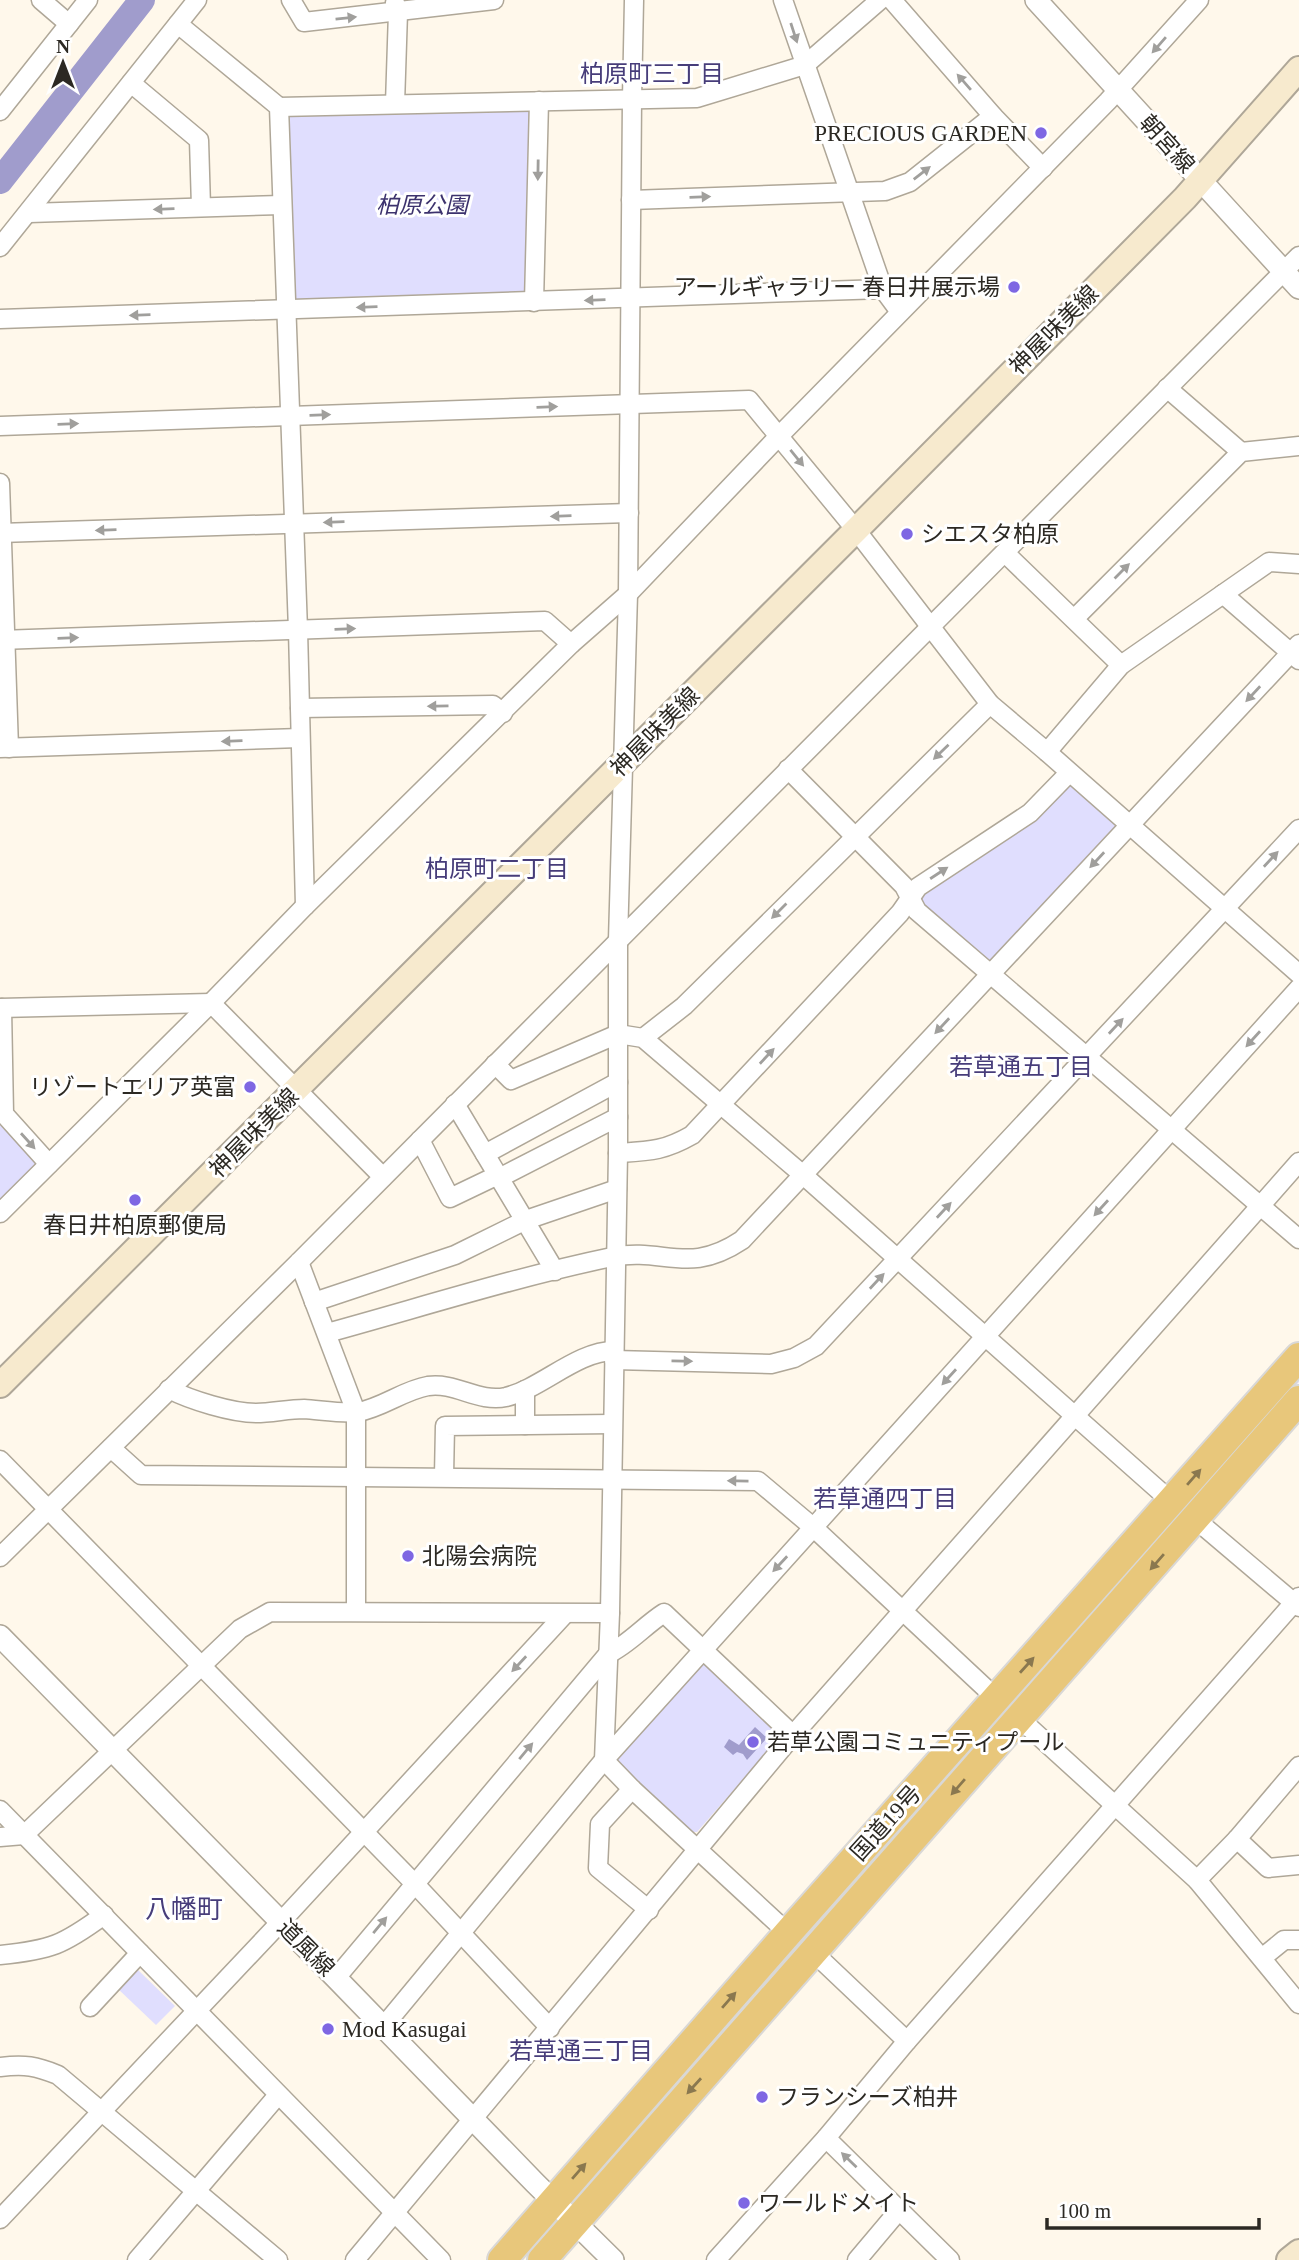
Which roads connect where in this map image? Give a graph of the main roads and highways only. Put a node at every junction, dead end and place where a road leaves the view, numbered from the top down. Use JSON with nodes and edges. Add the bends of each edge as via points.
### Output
{"nodes":[{"id":1,"x":1299,"y":69,"type":"edge"},
{"id":2,"x":1299,"y":1357,"type":"edge"},
{"id":3,"x":0,"y":1385,"type":"edge"},
{"id":4,"x":1299,"y":1400,"type":"edge"},
{"id":5,"x":1299,"y":2252,"type":"edge"},
{"id":6,"x":502,"y":2260,"type":"edge"},
{"id":7,"x":542,"y":2260,"type":"edge"},
{"id":8,"x":1289,"y":2260,"type":"edge"}],
"edges":[{"from":1,"to":3,"type":"main road","name":"神屋味美線","via":[[1201,181]]},
{"from":6,"to":2,"type":"highway","name":"国道19号","one_way":true},
{"from":4,"to":7,"type":"highway","name":"国道19号","one_way":true},
{"from":5,"to":8,"type":"main road"}]}
